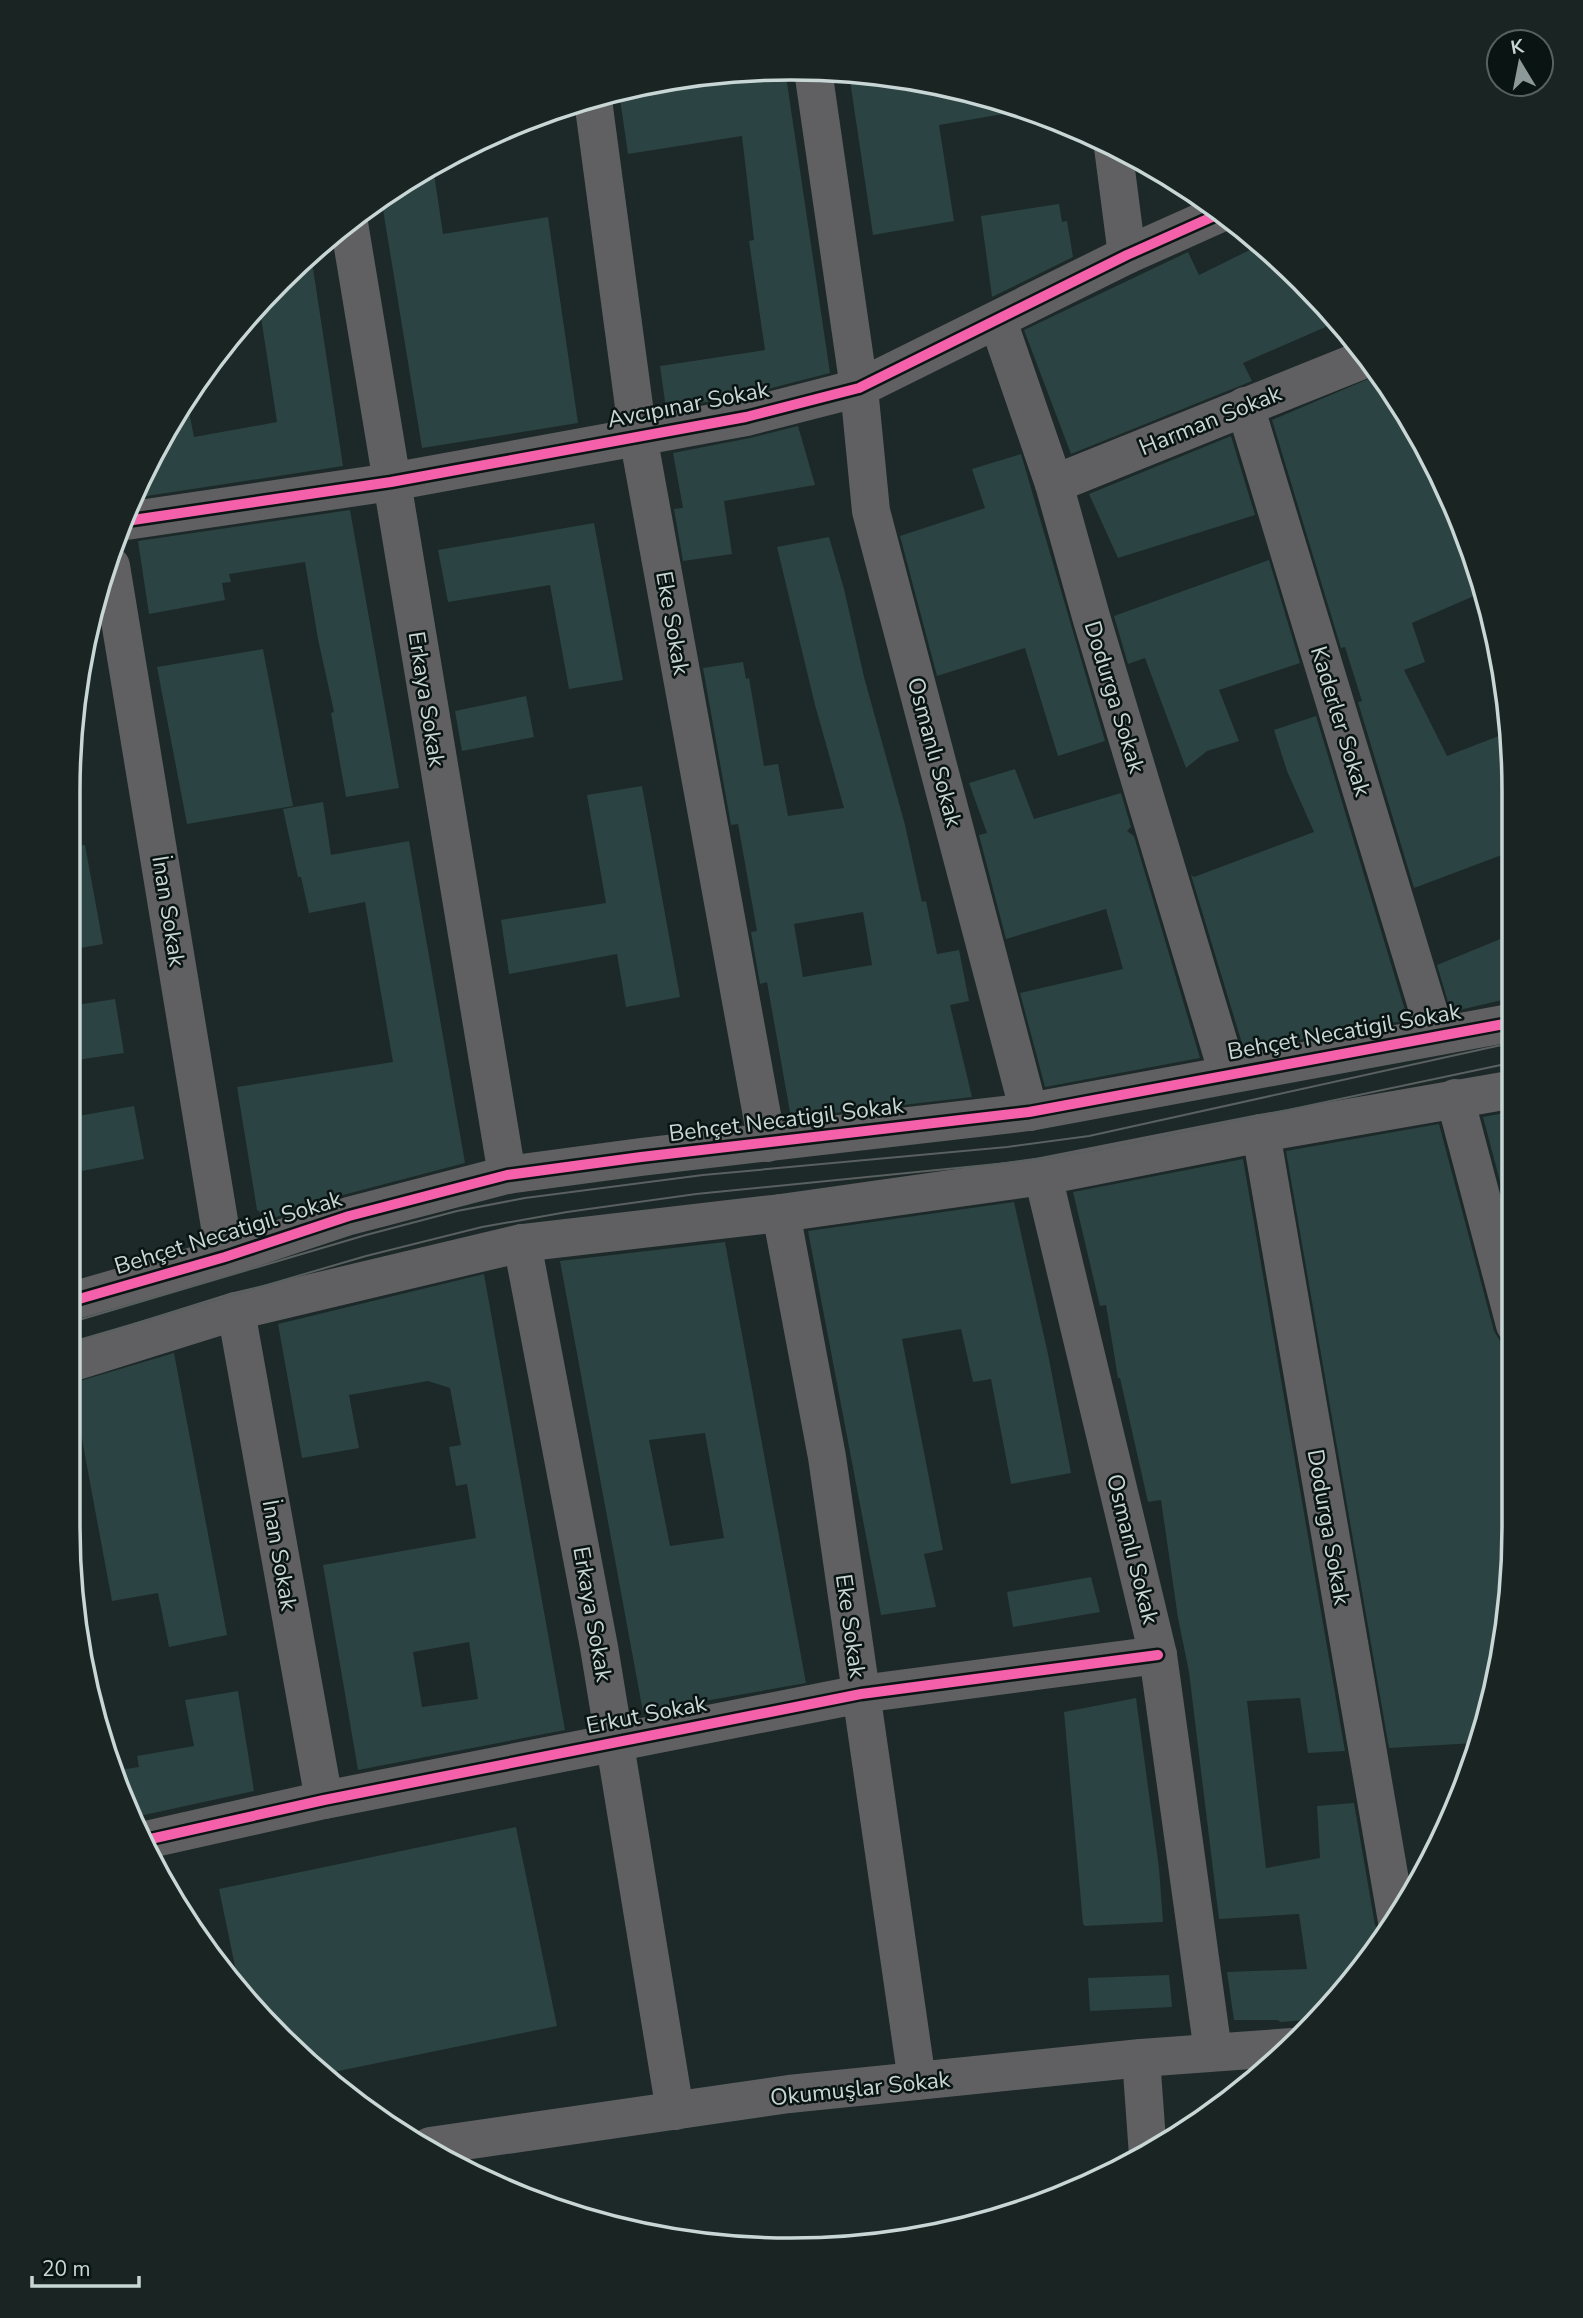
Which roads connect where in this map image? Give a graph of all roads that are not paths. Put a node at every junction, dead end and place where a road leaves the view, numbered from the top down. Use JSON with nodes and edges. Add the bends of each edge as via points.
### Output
{"nodes":[{"id":1,"x":815,"y":81,"type":"edge"},
{"id":2,"x":594,"y":109,"type":"edge"},
{"id":3,"x":1114,"y":158,"type":"edge"},
{"id":4,"x":1211,"y":217,"type":"edge"},
{"id":5,"x":351,"y":234,"type":"edge"},
{"id":6,"x":1127,"y":255,"type":"junction"},
{"id":7,"x":998,"y":321,"type":"junction"},
{"id":8,"x":1358,"y":362,"type":"edge"},
{"id":9,"x":859,"y":388,"type":"junction"},
{"id":10,"x":1245,"y":405,"type":"junction"},
{"id":11,"x":639,"y":436,"type":"junction"},
{"id":12,"x":391,"y":482,"type":"junction"},
{"id":13,"x":1054,"y":484,"type":"junction"},
{"id":14,"x":135,"y":520,"type":"edge"},
{"id":15,"x":113,"y":579,"type":"edge"},
{"id":16,"x":1502,"y":1023,"type":"edge"},
{"id":17,"x":1436,"y":1036,"type":"junction"},
{"id":18,"x":1228,"y":1074,"type":"junction"},
{"id":19,"x":1502,"y":1091,"type":"edge"},
{"id":20,"x":1455,"y":1098,"type":"junction"},
{"id":21,"x":1029,"y":1112,"type":"junction"},
{"id":22,"x":1261,"y":1133,"type":"junction"},
{"id":23,"x":768,"y":1143,"type":"junction"},
{"id":24,"x":507,"y":1175,"type":"junction"},
{"id":25,"x":1043,"y":1176,"type":"junction"},
{"id":26,"x":781,"y":1213,"type":"junction"},
{"id":27,"x":522,"y":1243,"type":"junction"},
{"id":28,"x":225,"y":1257,"type":"junction"},
{"id":29,"x":1502,"y":1276,"type":"edge"},
{"id":30,"x":80,"y":1299,"type":"edge"},
{"id":31,"x":236,"y":1311,"type":"junction"},
{"id":32,"x":80,"y":1360,"type":"edge"},
{"id":33,"x":1158,"y":1655,"type":"junction"},
{"id":34,"x":861,"y":1694,"type":"junction"},
{"id":35,"x":615,"y":1741,"type":"junction"},
{"id":36,"x":324,"y":1800,"type":"junction"},
{"id":37,"x":153,"y":1838,"type":"edge"},
{"id":38,"x":1394,"y":1904,"type":"edge"},
{"id":39,"x":1275,"y":2047,"type":"edge"},
{"id":40,"x":1213,"y":2052,"type":"junction"},
{"id":41,"x":1141,"y":2058,"type":"junction"},
{"id":42,"x":917,"y":2081,"type":"junction"},
{"id":43,"x":675,"y":2111,"type":"junction"},
{"id":44,"x":1147,"y":2142,"type":"edge"},
{"id":45,"x":441,"y":2144,"type":"edge"}],
"edges":[{"from":1,"to":9,"type":"street","name":"Osmanlı Sokak"},
{"from":2,"to":11,"type":"street","name":"Eke Sokak"},
{"from":3,"to":6,"type":"street"},
{"from":4,"to":6,"type":"street","name":"Avcıpınar Sokak"},
{"from":5,"to":12,"type":"street","name":"Erkaya Sokak"},
{"from":6,"to":7,"type":"street","name":"Avcıpınar Sokak"},
{"from":7,"to":9,"type":"street","name":"Avcıpınar Sokak"},
{"from":7,"to":13,"type":"street","name":"Dodurga Sokak"},
{"from":8,"to":10,"type":"street","name":"Harman Sokak"},
{"from":9,"to":11,"type":"street","name":"Avcıpınar Sokak","via":[[746,417]]},
{"from":9,"to":21,"type":"street","name":"Osmanlı Sokak","via":[[871,511]]},
{"from":10,"to":13,"type":"street","name":"Harman Sokak"},
{"from":10,"to":17,"type":"street","name":"Kaderler Sokak"},
{"from":11,"to":12,"type":"street","name":"Avcıpınar Sokak"},
{"from":11,"to":23,"type":"street","name":"Eke Sokak"},
{"from":12,"to":14,"type":"street","name":"Avcıpınar Sokak"},
{"from":12,"to":24,"type":"street","name":"Erkaya Sokak"},
{"from":13,"to":18,"type":"street","name":"Dodurga Sokak"},
{"from":15,"to":28,"type":"street","name":"İnan Sokak"},
{"from":16,"to":17,"type":"street","name":"Behçet Necatigil Sokak"},
{"from":17,"to":18,"type":"street","name":"Behçet Necatigil Sokak"},
{"from":18,"to":21,"type":"street","name":"Behçet Necatigil Sokak"},
{"from":19,"to":20,"type":"street"},
{"from":20,"to":22,"type":"street"},
{"from":20,"to":29,"type":"street"},
{"from":21,"to":23,"type":"street","name":"Behçet Necatigil Sokak"},
{"from":22,"to":25,"type":"street"},
{"from":22,"to":38,"type":"street","name":"Dodurga Sokak"},
{"from":23,"to":24,"type":"street","name":"Behçet Necatigil Sokak"},
{"from":24,"to":28,"type":"street","name":"Behçet Necatigil Sokak","via":[[349,1216]]},
{"from":25,"to":26,"type":"street"},
{"from":25,"to":33,"type":"street","name":"Osmanlı Sokak"},
{"from":26,"to":27,"type":"street"},
{"from":26,"to":34,"type":"street","name":"Eke Sokak","via":[[827,1457]]},
{"from":27,"to":31,"type":"street"},
{"from":27,"to":35,"type":"street","name":"Erkaya Sokak"},
{"from":28,"to":30,"type":"street","name":"Behçet Necatigil Sokak"},
{"from":31,"to":32,"type":"street"},
{"from":31,"to":36,"type":"street","name":"İnan Sokak"},
{"from":33,"to":34,"type":"street","name":"Erkut Sokak"},
{"from":33,"to":40,"type":"street","name":"Osmanlı Sokak"},
{"from":34,"to":35,"type":"street","name":"Erkut Sokak"},
{"from":34,"to":42,"type":"street","name":"Eke Sokak"},
{"from":35,"to":36,"type":"street","name":"Erkut Sokak"},
{"from":35,"to":43,"type":"street","name":"Erkaya Sokak"},
{"from":36,"to":37,"type":"street","name":"Erkut Sokak"},
{"from":39,"to":40,"type":"street","name":"Okumuşlar Sokak"},
{"from":40,"to":41,"type":"street","name":"Okumuşlar Sokak"},
{"from":41,"to":42,"type":"street","name":"Okumuşlar Sokak"},
{"from":41,"to":44,"type":"street"},
{"from":42,"to":43,"type":"street","name":"Okumuşlar Sokak"},
{"from":43,"to":45,"type":"street","name":"Okumuşlar Sokak"}]}
